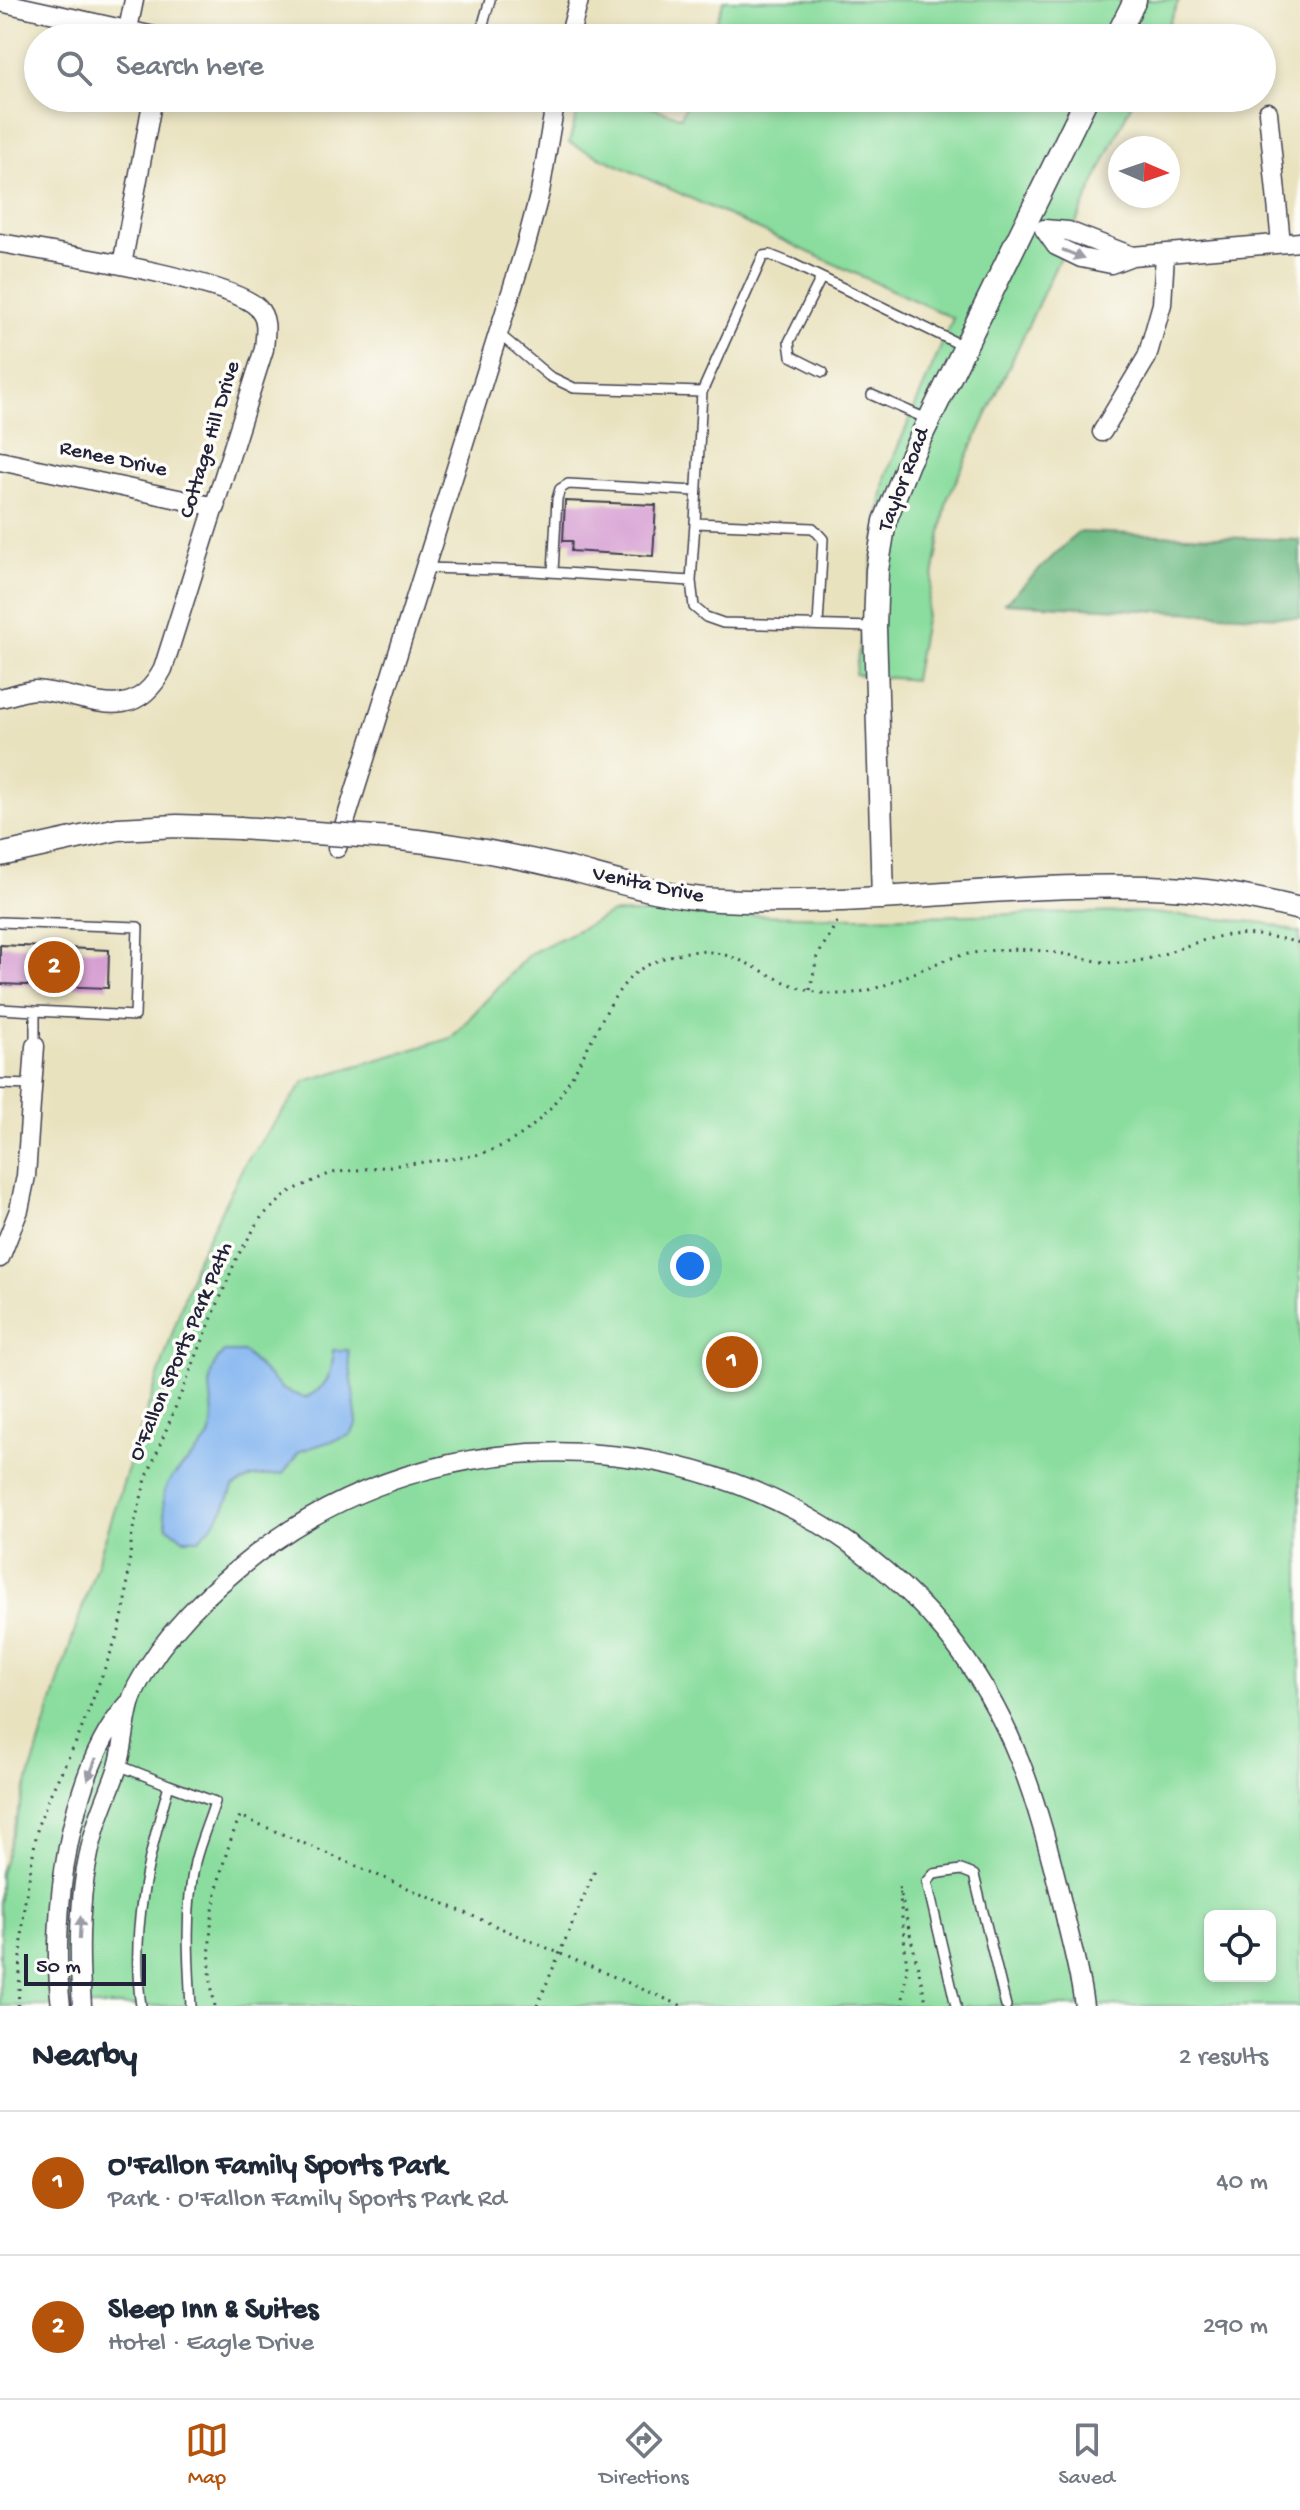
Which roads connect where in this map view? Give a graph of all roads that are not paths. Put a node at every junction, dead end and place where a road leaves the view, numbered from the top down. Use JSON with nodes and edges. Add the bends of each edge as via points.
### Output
{"nodes":[{"id":1,"x":134,"y":0,"type":"edge"},
{"id":2,"x":490,"y":0,"type":"edge"},
{"id":3,"x":579,"y":0,"type":"edge"},
{"id":4,"x":1135,"y":0,"type":"edge"},
{"id":5,"x":0,"y":2,"type":"edge"},
{"id":6,"x":104,"y":24,"type":"edge"},
{"id":7,"x":129,"y":24,"type":"edge"},
{"id":8,"x":483,"y":24,"type":"edge"},
{"id":9,"x":573,"y":24,"type":"edge"},
{"id":10,"x":1123,"y":24,"type":"edge"},
{"id":11,"x":150,"y":112,"type":"edge"},
{"id":12,"x":554,"y":112,"type":"edge"},
{"id":13,"x":1081,"y":112,"type":"edge"},
{"id":14,"x":1268,"y":112,"type":"dead end"},
{"id":15,"x":1035,"y":225,"type":"junction"},
{"id":16,"x":1291,"y":242,"type":"edge"},
{"id":17,"x":0,"y":243,"type":"edge"},
{"id":18,"x":1165,"y":254,"type":"junction"},
{"id":19,"x":122,"y":265,"type":"junction"},
{"id":20,"x":821,"y":278,"type":"junction"},
{"id":21,"x":498,"y":334,"type":"junction"},
{"id":22,"x":965,"y":347,"type":"junction"},
{"id":23,"x":823,"y":372,"type":"dead end"},
{"id":24,"x":702,"y":392,"type":"junction"},
{"id":25,"x":872,"y":395,"type":"dead end"},
{"id":26,"x":929,"y":420,"type":"junction"},
{"id":27,"x":1102,"y":432,"type":"dead end"},
{"id":28,"x":0,"y":461,"type":"edge"},
{"id":29,"x":696,"y":491,"type":"junction"},
{"id":30,"x":216,"y":507,"type":"junction"},
{"id":31,"x":695,"y":523,"type":"junction"},
{"id":32,"x":425,"y":568,"type":"junction"},
{"id":33,"x":553,"y":572,"type":"junction"},
{"id":34,"x":691,"y":581,"type":"junction"},
{"id":35,"x":818,"y":625,"type":"junction"},
{"id":36,"x":875,"y":627,"type":"junction"},
{"id":37,"x":0,"y":698,"type":"edge"},
{"id":38,"x":337,"y":848,"type":"dead end"},
{"id":39,"x":0,"y":855,"type":"edge"},
{"id":40,"x":883,"y":898,"type":"junction"},
{"id":41,"x":1300,"y":909,"type":"edge"},
{"id":42,"x":0,"y":922,"type":"edge"},
{"id":43,"x":0,"y":1009,"type":"edge"},
{"id":44,"x":35,"y":1011,"type":"junction"},
{"id":45,"x":35,"y":1046,"type":"joint"},
{"id":46,"x":0,"y":1084,"type":"edge"},
{"id":47,"x":32,"y":1085,"type":"junction"},
{"id":48,"x":0,"y":1258,"type":"edge"},
{"id":49,"x":130,"y":1702,"type":"junction"},
{"id":50,"x":118,"y":1765,"type":"junction"},
{"id":51,"x":169,"y":1785,"type":"junction"},
{"id":52,"x":1085,"y":2002,"type":"edge"},
{"id":53,"x":61,"y":2006,"type":"edge"},
{"id":54,"x":82,"y":2006,"type":"edge"},
{"id":55,"x":141,"y":2006,"type":"edge"},
{"id":56,"x":191,"y":2006,"type":"edge"},
{"id":57,"x":956,"y":2006,"type":"edge"},
{"id":58,"x":1006,"y":2006,"type":"edge"}],
"edges":[{"from":1,"to":7,"type":"street"},
{"from":2,"to":8,"type":"lane"},
{"from":3,"to":9,"type":"street"},
{"from":4,"to":10,"type":"street"},
{"from":5,"to":6,"type":"street"},
{"from":11,"to":19,"type":"street"},
{"from":12,"to":21,"type":"street","via":[[540,192]]},
{"from":13,"to":15,"type":"street","name":"Taylor Road"},
{"from":14,"to":16,"type":"street"},
{"from":15,"to":18,"type":"street","via":[[1068,231],[1132,256]]},
{"from":15,"to":22,"type":"street","name":"Taylor Road"},
{"from":16,"to":18,"type":"street"},
{"from":17,"to":19,"type":"street","name":"Cottage Hill Drive"},
{"from":18,"to":27,"type":"street","via":[[1162,304],[1147,357]]},
{"from":19,"to":30,"type":"street","name":"Cottage Hill Drive","via":[[235,293],[259,308],[267,326]]},
{"from":20,"to":22,"type":"lane"},
{"from":20,"to":23,"type":"lane","via":[[789,342],[791,356]]},
{"from":20,"to":24,"type":"lane","via":[[763,256]]},
{"from":21,"to":24,"type":"lane","via":[[549,376],[574,388]]},
{"from":21,"to":32,"type":"street"},
{"from":22,"to":26,"type":"street","name":"Taylor Road"},
{"from":24,"to":29,"type":"lane"},
{"from":25,"to":26,"type":"lane"},
{"from":26,"to":36,"type":"street","name":"Taylor Road","via":[[885,521]]},
{"from":28,"to":30,"type":"street","name":"Renee Drive"},
{"from":29,"to":31,"type":"lane"},
{"from":29,"to":33,"type":"lane","via":[[568,484],[557,499]]},
{"from":30,"to":37,"type":"street","name":"Cottage Hill Drive","via":[[163,669],[143,696],[112,704],[34,690]]},
{"from":31,"to":34,"type":"lane"},
{"from":31,"to":35,"type":"lane","via":[[813,528],[823,539]]},
{"from":32,"to":33,"type":"lane"},
{"from":32,"to":38,"type":"street"},
{"from":33,"to":34,"type":"lane"},
{"from":34,"to":35,"type":"lane","via":[[694,607],[723,623]]},
{"from":35,"to":36,"type":"lane"},
{"from":36,"to":40,"type":"street","name":"Taylor Road"},
{"from":39,"to":40,"type":"street","name":"Venita Drive","bridge":true,"via":[[118,829],[239,828],[391,838],[495,852],[657,891],[718,900]]},
{"from":40,"to":41,"type":"street","name":"Venita Drive","via":[[1075,888],[1186,889]]},
{"from":42,"to":44,"type":"lane","via":[[138,927],[135,1016]]},
{"from":43,"to":44,"type":"lane"},
{"from":44,"to":45,"type":"lane"},
{"from":45,"to":47,"type":"street"},
{"from":46,"to":47,"type":"lane"},
{"from":47,"to":48,"type":"street","via":[[22,1199]]},
{"from":49,"to":50,"type":"street"},
{"from":49,"to":52,"type":"street","via":[[176,1628],[234,1571],[300,1523],[376,1485],[467,1460],[553,1452],[635,1457],[716,1476],[796,1512],[870,1558],[934,1620],[972,1667],[998,1710],[1035,1795]]},
{"from":49,"to":53,"type":"street","one_way":true,"via":[[110,1724],[65,1859],[57,1942]]},
{"from":50,"to":51,"type":"lane"},
{"from":54,"to":50,"type":"street","one_way":true,"via":[[79,1947],[86,1873],[93,1834]]},
{"from":51,"to":55,"type":"lane","via":[[141,1893]]},
{"from":51,"to":56,"type":"lane","via":[[215,1802],[196,1861],[190,1904]]},
{"from":57,"to":58,"type":"lane","via":[[927,1882],[934,1874],[961,1870],[974,1875]]}]}
